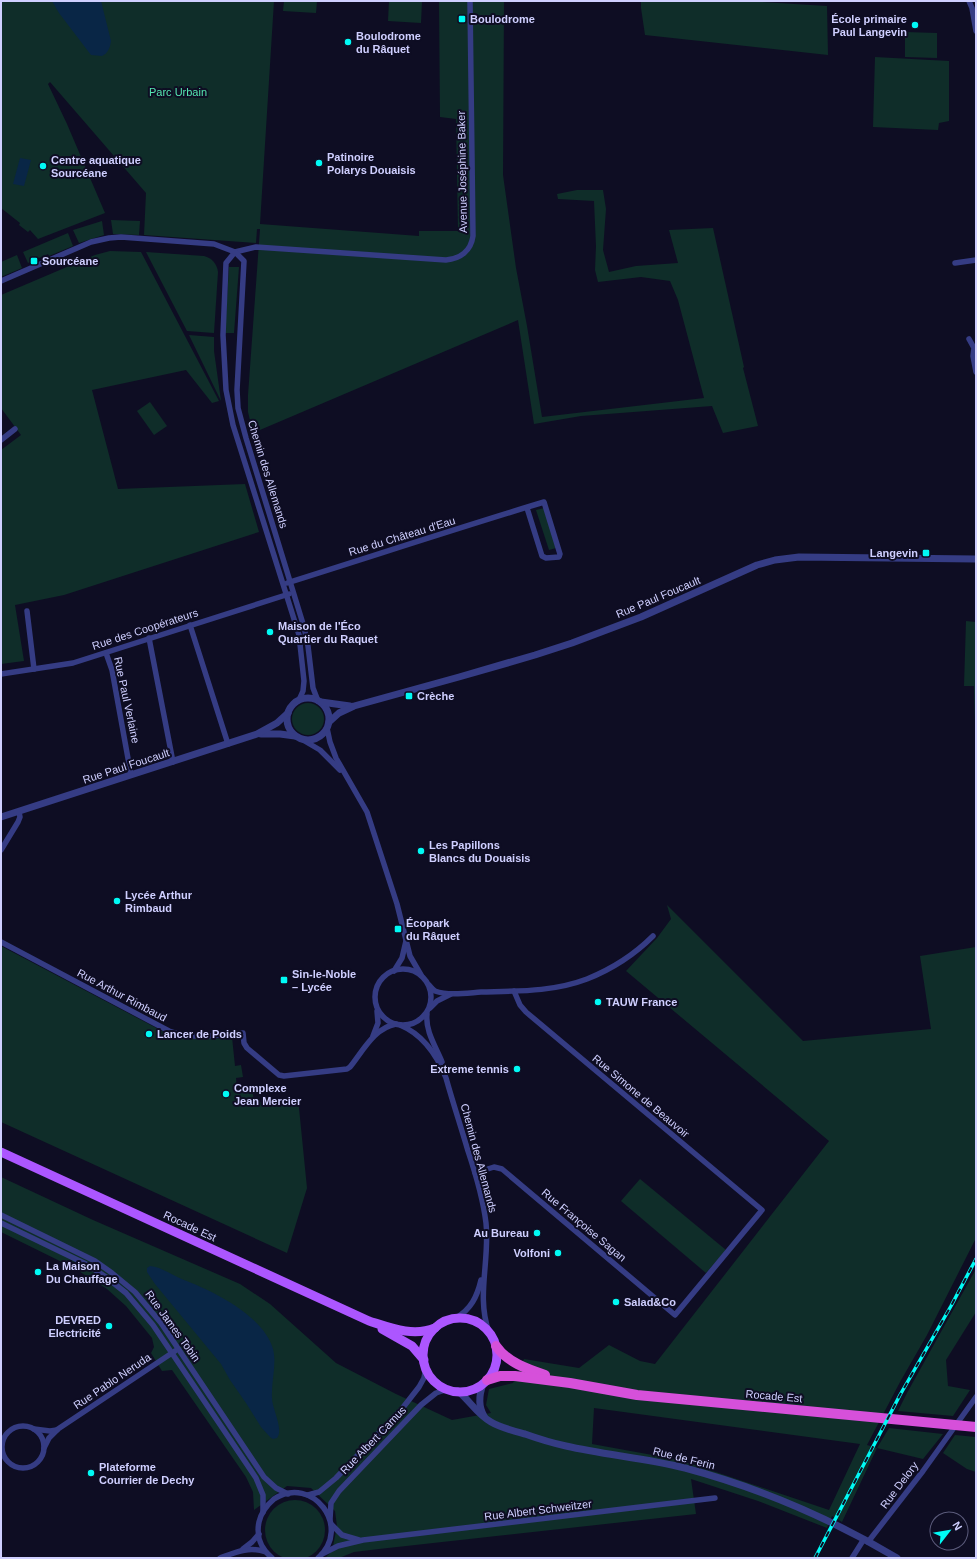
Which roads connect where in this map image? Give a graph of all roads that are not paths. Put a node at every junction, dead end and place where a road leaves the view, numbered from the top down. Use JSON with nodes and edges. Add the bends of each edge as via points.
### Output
{"nodes":[{"id":1,"x":470,"y":1,"type":"edge"},
{"id":2,"x":969,"y":1,"type":"edge"},
{"id":3,"x":976,"y":31,"type":"edge"},
{"id":4,"x":235,"y":252,"type":"junction"},
{"id":5,"x":976,"y":260,"type":"edge"},
{"id":6,"x":955,"y":263,"type":"dead end"},
{"id":7,"x":1,"y":281,"type":"edge"},
{"id":8,"x":969,"y":339,"type":"dead end"},
{"id":9,"x":975,"y":347,"type":"edge"},
{"id":10,"x":976,"y":372,"type":"edge"},
{"id":11,"x":15,"y":429,"type":"dead end"},
{"id":12,"x":1,"y":440,"type":"edge"},
{"id":13,"x":527,"y":508,"type":"junction"},
{"id":14,"x":976,"y":559,"type":"edge"},
{"id":15,"x":290,"y":582,"type":"junction"},
{"id":16,"x":283,"y":584,"type":"junction"},
{"id":17,"x":293,"y":593,"type":"junction"},
{"id":18,"x":286,"y":595,"type":"junction"},
{"id":19,"x":27,"y":610,"type":"dead end"},
{"id":20,"x":190,"y":625,"type":"junction"},
{"id":21,"x":149,"y":638,"type":"junction"},
{"id":22,"x":106,"y":652,"type":"junction"},
{"id":23,"x":34,"y":670,"type":"junction"},
{"id":24,"x":1,"y":674,"type":"edge"},
{"id":25,"x":299,"y":700,"type":"junction"},
{"id":26,"x":319,"y":702,"type":"junction"},
{"id":27,"x":354,"y":706,"type":"junction"},
{"id":28,"x":288,"y":713,"type":"junction"},
{"id":29,"x":328,"y":725,"type":"junction"},
{"id":30,"x":257,"y":734,"type":"junction"},
{"id":31,"x":296,"y":737,"type":"junction"},
{"id":32,"x":303,"y":740,"type":"junction"},
{"id":33,"x":228,"y":744,"type":"junction"},
{"id":34,"x":173,"y":762,"type":"junction"},
{"id":35,"x":132,"y":775,"type":"junction"},
{"id":36,"x":347,"y":777,"type":"junction"},
{"id":37,"x":19,"y":812,"type":"junction"},
{"id":38,"x":1,"y":817,"type":"edge"},
{"id":39,"x":1,"y":850,"type":"edge"},
{"id":40,"x":406,"y":934,"type":"junction"},
{"id":41,"x":653,"y":936,"type":"dead end"},
{"id":42,"x":1,"y":942,"type":"edge"},
{"id":43,"x":394,"y":970,"type":"junction"},
{"id":44,"x":421,"y":975,"type":"junction"},
{"id":45,"x":429,"y":985,"type":"junction"},
{"id":46,"x":514,"y":991,"type":"junction"},
{"id":47,"x":455,"y":993,"type":"junction"},
{"id":48,"x":376,"y":1006,"type":"junction"},
{"id":49,"x":428,"y":1011,"type":"junction"},
{"id":50,"x":398,"y":1025,"type":"junction"},
{"id":51,"x":369,"y":1041,"type":"junction"},
{"id":52,"x":446,"y":1078,"type":"junction"},
{"id":53,"x":1,"y":1152,"type":"edge"},
{"id":54,"x":475,"y":1173,"type":"junction"},
{"id":55,"x":1,"y":1214,"type":"edge"},
{"id":56,"x":1,"y":1223,"type":"edge"},
{"id":57,"x":484,"y":1268,"type":"junction"},
{"id":58,"x":675,"y":1314,"type":"joint"},
{"id":59,"x":456,"y":1318,"type":"junction"},
{"id":60,"x":369,"y":1321,"type":"junction"},
{"id":61,"x":435,"y":1328,"type":"junction"},
{"id":62,"x":489,"y":1332,"type":"junction"},
{"id":63,"x":496,"y":1346,"type":"junction"},
{"id":64,"x":178,"y":1349,"type":"junction"},
{"id":65,"x":172,"y":1353,"type":"junction"},
{"id":66,"x":425,"y":1363,"type":"junction"},
{"id":67,"x":484,"y":1382,"type":"junction"},
{"id":68,"x":570,"y":1382,"type":"junction"},
{"id":69,"x":448,"y":1389,"type":"junction"},
{"id":70,"x":458,"y":1391,"type":"junction"},
{"id":71,"x":976,"y":1397,"type":"edge"},
{"id":72,"x":487,"y":1420,"type":"junction"},
{"id":73,"x":976,"y":1427,"type":"edge"},
{"id":74,"x":33,"y":1428,"type":"junction"},
{"id":75,"x":58,"y":1430,"type":"junction"},
{"id":76,"x":44,"y":1448,"type":"junction"},
{"id":77,"x":288,"y":1494,"type":"junction"},
{"id":78,"x":307,"y":1495,"type":"junction"},
{"id":79,"x":715,"y":1498,"type":"dead end"},
{"id":80,"x":263,"y":1512,"type":"junction"},
{"id":81,"x":330,"y":1522,"type":"junction"},
{"id":82,"x":258,"y":1534,"type":"junction"},
{"id":83,"x":363,"y":1540,"type":"junction"},
{"id":84,"x":866,"y":1540,"type":"junction"},
{"id":85,"x":241,"y":1550,"type":"junction"},
{"id":86,"x":266,"y":1552,"type":"junction"},
{"id":87,"x":320,"y":1556,"type":"edge"},
{"id":88,"x":220,"y":1558,"type":"edge"},
{"id":89,"x":272,"y":1558,"type":"edge"},
{"id":90,"x":852,"y":1558,"type":"edge"},
{"id":91,"x":897,"y":1558,"type":"edge"}],
"edges":[{"from":1,"to":4,"type":"street","name":"Avenue Joséphine Baker","via":[[473,236],[466,252],[457,258],[446,260],[256,247]]},
{"from":2,"to":3,"type":"street"},
{"from":4,"to":7,"type":"street","via":[[214,244],[115,237],[99,240]]},
{"from":4,"to":15,"type":"street","name":"Chemin des Allemands","via":[[244,263],[236,385],[238,408]]},
{"from":4,"to":16,"type":"street","name":"Chemin des Allemands","via":[[226,263],[223,335],[227,396],[235,430]]},
{"from":5,"to":6,"type":"street"},
{"from":8,"to":9,"type":"street"},
{"from":9,"to":10,"type":"street","via":[[973,356]]},
{"from":11,"to":12,"type":"street"},
{"from":13,"to":13,"type":"street","name":"Rue du Château d'Eau","via":[[542,556],[559,557],[544,502]]},
{"from":13,"to":15,"type":"street","name":"Rue du Château d'Eau"},
{"from":14,"to":27,"type":"street","name":"Rue Paul Foucault","via":[[799,557],[776,560],[757,565],[626,623],[566,645]]},
{"from":15,"to":16,"type":"street","name":"Rue du Château d'Eau"},
{"from":15,"to":17,"type":"street","name":"Chemin des Allemands"},
{"from":16,"to":18,"type":"street","name":"Chemin des Allemands"},
{"from":17,"to":18,"type":"street","name":"Rue des Coopérateurs"},
{"from":17,"to":26,"type":"street","name":"Chemin des Allemands","via":[[307,640],[313,688]]},
{"from":18,"to":20,"type":"street","name":"Rue des Coopérateurs"},
{"from":18,"to":25,"type":"street","name":"Chemin des Allemands","via":[[302,654],[304,685]]},
{"from":19,"to":23,"type":"street"},
{"from":20,"to":21,"type":"street","name":"Rue des Coopérateurs"},
{"from":20,"to":33,"type":"street"},
{"from":21,"to":22,"type":"street","name":"Rue des Coopérateurs"},
{"from":21,"to":34,"type":"street"},
{"from":22,"to":23,"type":"street","name":"Rue des Coopérateurs","via":[[68,665]]},
{"from":22,"to":35,"type":"street","name":"Rue Paul Verlaine","via":[[112,670]]},
{"from":23,"to":24,"type":"street","name":"Rue des Coopérateurs"},
{"from":25,"to":26,"type":"street","via":[[310,698]]},
{"from":25,"to":28,"type":"street","via":[[292,705]]},
{"from":26,"to":27,"type":"street","name":"Rue Paul Foucault"},
{"from":26,"to":29,"type":"street","via":[[328,712]]},
{"from":27,"to":29,"type":"street","name":"Rue Paul Foucault","via":[[339,713]]},
{"from":28,"to":30,"type":"street","name":"Rue Paul Foucault","via":[[274,726]]},
{"from":28,"to":31,"type":"street","via":[[287,725]]},
{"from":29,"to":32,"type":"street","via":[[324,733],[317,738]]},
{"from":29,"to":36,"type":"street","via":[[334,753]]},
{"from":30,"to":31,"type":"street","name":"Rue Paul Foucault"},
{"from":30,"to":33,"type":"street","name":"Rue Paul Foucault"},
{"from":31,"to":32,"type":"street"},
{"from":32,"to":36,"type":"street","via":[[324,754]]},
{"from":33,"to":34,"type":"street","name":"Rue Paul Foucault"},
{"from":34,"to":35,"type":"street","name":"Rue Paul Foucault"},
{"from":35,"to":37,"type":"street","name":"Rue Paul Foucault"},
{"from":36,"to":40,"type":"street","via":[[367,812]]},
{"from":37,"to":38,"type":"street","name":"Rue Paul Foucault"},
{"from":37,"to":39,"type":"street","via":[[18,822]]},
{"from":40,"to":43,"type":"street","via":[[403,955]]},
{"from":40,"to":44,"type":"street","via":[[411,958]]},
{"from":41,"to":46,"type":"street","via":[[622,961],[586,980],[550,989]]},
{"from":42,"to":51,"type":"street","name":"Rue Arthur Rimbaud","via":[[175,1033],[196,1036],[242,1033],[246,1048],[279,1075],[347,1069]]},
{"from":43,"to":44,"type":"street","via":[[410,970]]},
{"from":43,"to":48,"type":"street","via":[[378,984]]},
{"from":44,"to":45,"type":"street"},
{"from":45,"to":47,"type":"street","via":[[435,990]]},
{"from":45,"to":49,"type":"street","via":[[432,997]]},
{"from":46,"to":47,"type":"street"},
{"from":46,"to":58,"type":"street","name":"Rue Simone de Beauvoir","via":[[526,1012],[762,1210]]},
{"from":47,"to":49,"type":"street","via":[[436,1001]]},
{"from":48,"to":50,"type":"street","via":[[384,1018]]},
{"from":48,"to":51,"type":"street","via":[[378,1023]]},
{"from":49,"to":50,"type":"street","via":[[421,1020],[413,1024]]},
{"from":49,"to":52,"type":"street","name":"Chemin des Allemands","via":[[427,1024]]},
{"from":50,"to":51,"type":"street","via":[[386,1027]]},
{"from":50,"to":52,"type":"street","name":"Chemin des Allemands","via":[[422,1039]]},
{"from":52,"to":54,"type":"street","name":"Chemin des Allemands"},
{"from":53,"to":60,"type":"main road","name":"Rocade Est"},
{"from":54,"to":57,"type":"street","name":"Chemin des Allemands","via":[[486,1226]]},
{"from":54,"to":58,"type":"street","name":"Rue Françoise Sagan","via":[[494,1167],[502,1169]]},
{"from":55,"to":64,"type":"street","name":"Rue James Tobin","via":[[89,1258],[112,1273],[150,1308]]},
{"from":56,"to":65,"type":"street","name":"Rue James Tobin","via":[[86,1264],[111,1281],[141,1309]]},
{"from":57,"to":59,"type":"street","name":"Chemin des Allemands","via":[[475,1299],[467,1310]]},
{"from":57,"to":62,"type":"street","name":"Chemin des Allemands","via":[[483,1312]]},
{"from":59,"to":61,"type":"main road","via":[[445,1321]]},
{"from":59,"to":62,"type":"main road","via":[[473,1320]]},
{"from":60,"to":61,"type":"main road","name":"Rocade Est","via":[[413,1332]]},
{"from":60,"to":66,"type":"main road","name":"Rocade Est","via":[[412,1346]]},
{"from":61,"to":66,"type":"main road","via":[[425,1344]]},
{"from":62,"to":63,"type":"main road"},
{"from":63,"to":67,"type":"main road","via":[[496,1364]]},
{"from":63,"to":68,"type":"highway","name":"Rocade Est","via":[[503,1355],[514,1362],[538,1373]]},
{"from":64,"to":65,"type":"street","name":"Rue Pablo Neruda"},
{"from":64,"to":77,"type":"street","name":"Rue James Tobin","via":[[264,1477],[276,1488]]},
{"from":65,"to":75,"type":"street","name":"Rue Pablo Neruda"},
{"from":65,"to":80,"type":"street","name":"Rue James Tobin","via":[[256,1478],[262,1492]]},
{"from":66,"to":69,"type":"main road","via":[[434,1381]]},
{"from":66,"to":78,"type":"street","name":"Rue Albert Camus","via":[[424,1378],[401,1410],[336,1478],[319,1492]]},
{"from":67,"to":68,"type":"highway","name":"Rocade Est","via":[[511,1375]]},
{"from":67,"to":70,"type":"main road","via":[[471,1390]]},
{"from":67,"to":72,"type":"street","via":[[480,1406]]},
{"from":68,"to":73,"type":"highway","name":"Rocade Est","via":[[637,1395]]},
{"from":69,"to":70,"type":"main road"},
{"from":69,"to":81,"type":"street","name":"Rue Albert Camus","via":[[436,1393],[421,1405],[339,1491],[331,1503]]},
{"from":70,"to":72,"type":"street","name":"Rue de Ferin","via":[[476,1412]]},
{"from":71,"to":84,"type":"street","name":"Rue Delory","via":[[938,1450]]},
{"from":72,"to":84,"type":"street","name":"Rue de Ferin","via":[[566,1446],[657,1462],[713,1476],[797,1506]]},
{"from":74,"to":75,"type":"street","name":"Rue Pablo Neruda"},
{"from":74,"to":76,"type":"street","via":[[42,1438]]},
{"from":74,"to":76,"type":"street","name":"Rue Pablo Neruda","via":[[20,1426],[10,1430],[3,1440],[3,1455],[14,1466],[26,1467],[39,1460]]},
{"from":75,"to":76,"type":"street","name":"Rue Pablo Neruda","via":[[49,1438]]},
{"from":77,"to":78,"type":"street"},
{"from":77,"to":80,"type":"street","via":[[274,1499]]},
{"from":78,"to":81,"type":"street","name":"Rue Albert Schweitzer","via":[[321,1504]]},
{"from":79,"to":83,"type":"street","name":"Rue Albert Schweitzer"},
{"from":80,"to":82,"type":"street"},
{"from":81,"to":83,"type":"street","name":"Rue Albert Schweitzer","via":[[342,1535]]},
{"from":81,"to":87,"type":"street","name":"Rue Albert Camus","via":[[329,1542]]},
{"from":82,"to":85,"type":"street"},
{"from":82,"to":86,"type":"street"},
{"from":83,"to":87,"type":"street","name":"Rue Albert Schweitzer","via":[[338,1546]]},
{"from":84,"to":90,"type":"street","name":"Rue Delory"},
{"from":84,"to":91,"type":"street","name":"Rue de Ferin"},
{"from":85,"to":86,"type":"street","via":[[254,1549]]},
{"from":85,"to":88,"type":"street"},
{"from":86,"to":89,"type":"street"}]}
